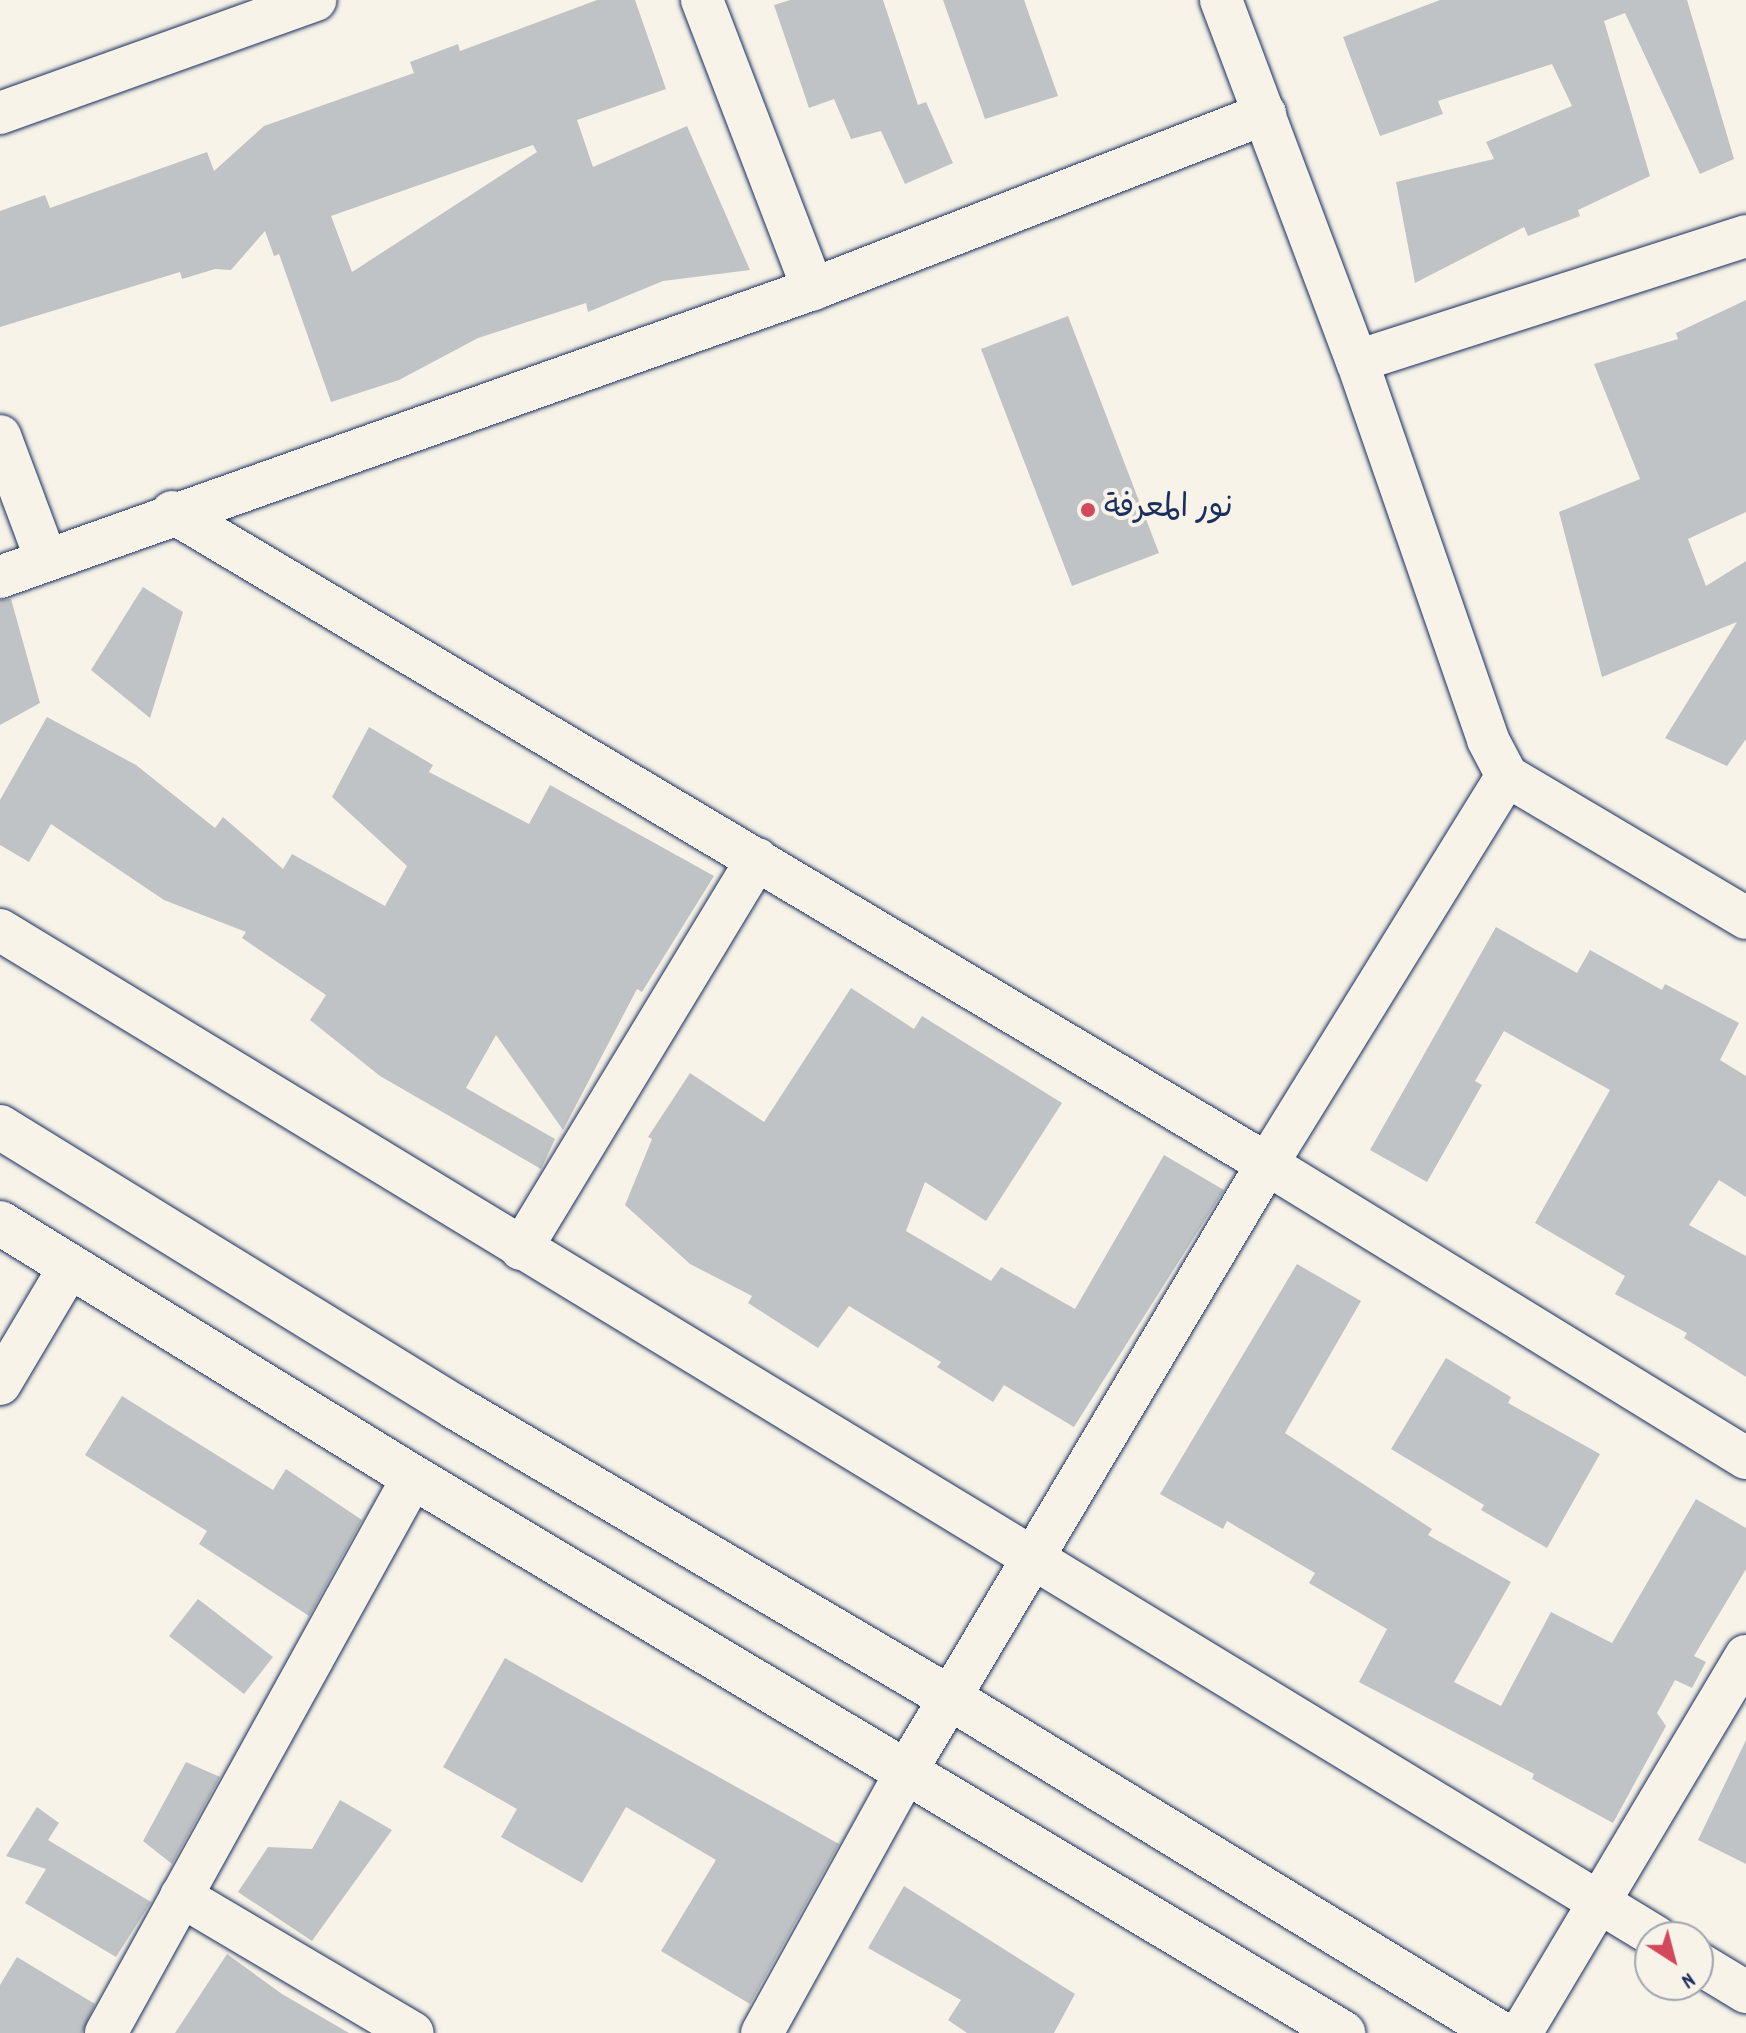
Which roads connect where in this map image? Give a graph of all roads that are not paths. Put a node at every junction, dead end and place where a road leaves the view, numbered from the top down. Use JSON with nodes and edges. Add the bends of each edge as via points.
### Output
{"nodes":[{"id":1,"x":315,"y":0,"type":"edge"},
{"id":2,"x":702,"y":0,"type":"edge"},
{"id":3,"x":1221,"y":0,"type":"edge"},
{"id":4,"x":226,"y":15,"type":"edge"},
{"id":5,"x":0,"y":113,"type":"edge"},
{"id":6,"x":1265,"y":114,"type":"junction"},
{"id":7,"x":1746,"y":236,"type":"edge"},
{"id":8,"x":813,"y":289,"type":"junction"},
{"id":9,"x":1357,"y":361,"type":"junction"},
{"id":10,"x":0,"y":436,"type":"edge"},
{"id":11,"x":172,"y":512,"type":"junction"},
{"id":12,"x":46,"y":559,"type":"junction"},
{"id":13,"x":0,"y":577,"type":"edge"},
{"id":14,"x":1507,"y":776,"type":"junction"},
{"id":15,"x":757,"y":859,"type":"junction"},
{"id":16,"x":1746,"y":918,"type":"edge"},
{"id":17,"x":0,"y":930,"type":"edge"},
{"id":18,"x":0,"y":1127,"type":"edge"},
{"id":19,"x":1267,"y":1164,"type":"junction"},
{"id":20,"x":0,"y":1223,"type":"edge"},
{"id":21,"x":521,"y":1249,"type":"junction"},
{"id":22,"x":70,"y":1266,"type":"junction"},
{"id":23,"x":0,"y":1384,"type":"edge"},
{"id":24,"x":1746,"y":1458,"type":"edge"},
{"id":25,"x":413,"y":1477,"type":"junction"},
{"id":26,"x":1034,"y":1558,"type":"junction"},
{"id":27,"x":1746,"y":1656,"type":"edge"},
{"id":28,"x":950,"y":1698,"type":"junction"},
{"id":29,"x":908,"y":1768,"type":"junction"},
{"id":30,"x":181,"y":1896,"type":"junction"},
{"id":31,"x":1601,"y":1904,"type":"junction"},
{"id":32,"x":1634,"y":1924,"type":"edge"},
{"id":33,"x":1714,"y":1973,"type":"edge"},
{"id":34,"x":1746,"y":1992,"type":"edge"},
{"id":35,"x":106,"y":2033,"type":"edge"},
{"id":36,"x":413,"y":2033,"type":"edge"},
{"id":37,"x":762,"y":2033,"type":"edge"},
{"id":38,"x":1343,"y":2033,"type":"edge"},
{"id":39,"x":1500,"y":2033,"type":"edge"},
{"id":40,"x":1521,"y":2033,"type":"edge"}],
"edges":[{"from":1,"to":4,"type":"street"},
{"from":2,"to":8,"type":"street"},
{"from":3,"to":6,"type":"street"},
{"from":4,"to":5,"type":"street"},
{"from":6,"to":8,"type":"street"},
{"from":6,"to":9,"type":"street"},
{"from":7,"to":9,"type":"street"},
{"from":8,"to":11,"type":"street"},
{"from":9,"to":14,"type":"street","via":[[1488,740]]},
{"from":10,"to":12,"type":"street"},
{"from":11,"to":12,"type":"street"},
{"from":11,"to":15,"type":"street"},
{"from":12,"to":13,"type":"street"},
{"from":14,"to":16,"type":"street"},
{"from":14,"to":19,"type":"street"},
{"from":15,"to":19,"type":"street"},
{"from":15,"to":21,"type":"street"},
{"from":17,"to":21,"type":"street"},
{"from":18,"to":28,"type":"main road","via":[[455,1407]]},
{"from":19,"to":24,"type":"street"},
{"from":19,"to":26,"type":"street"},
{"from":20,"to":22,"type":"main road"},
{"from":21,"to":26,"type":"street"},
{"from":22,"to":23,"type":"street"},
{"from":22,"to":25,"type":"main road"},
{"from":25,"to":29,"type":"main road"},
{"from":25,"to":30,"type":"street"},
{"from":26,"to":28,"type":"street"},
{"from":26,"to":31,"type":"street"},
{"from":27,"to":31,"type":"street"},
{"from":28,"to":29,"type":"street"},
{"from":28,"to":39,"type":"main road"},
{"from":29,"to":37,"type":"street"},
{"from":29,"to":38,"type":"main road"},
{"from":30,"to":35,"type":"street"},
{"from":30,"to":36,"type":"street"},
{"from":31,"to":32,"type":"street"},
{"from":31,"to":40,"type":"street"},
{"from":33,"to":34,"type":"street"}]}
